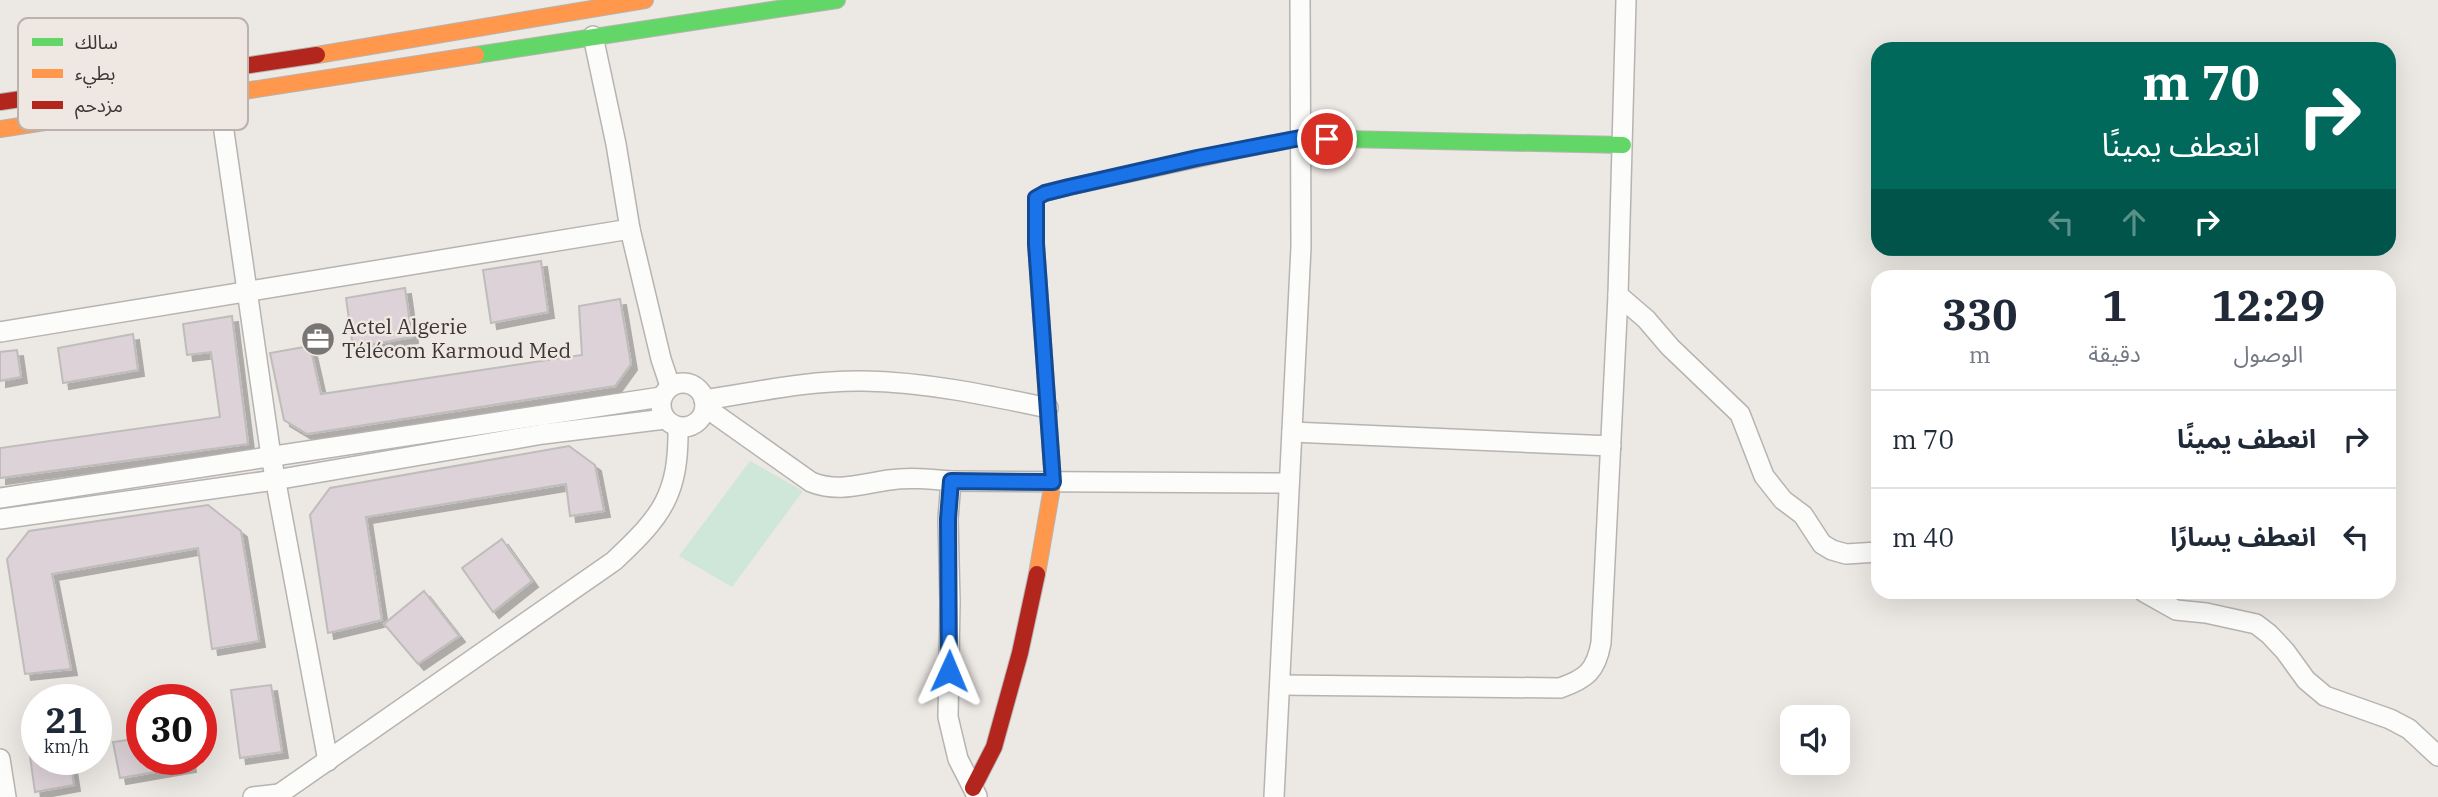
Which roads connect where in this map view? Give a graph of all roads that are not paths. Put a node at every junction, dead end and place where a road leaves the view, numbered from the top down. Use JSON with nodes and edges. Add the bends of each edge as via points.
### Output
{"nodes":[{"id":1,"x":645,"y":0,"type":"edge"},
{"id":2,"x":837,"y":0,"type":"edge"},
{"id":3,"x":1300,"y":0,"type":"edge"},
{"id":4,"x":1626,"y":0,"type":"edge"},
{"id":5,"x":593,"y":36,"type":"junction"},
{"id":6,"x":407,"y":41,"type":"junction"},
{"id":7,"x":248,"y":65,"type":"edge"},
{"id":8,"x":412,"y":66,"type":"junction"},
{"id":9,"x":248,"y":92,"type":"edge"},
{"id":10,"x":18,"y":99,"type":"edge"},
{"id":11,"x":0,"y":102,"type":"edge"},
{"id":12,"x":18,"y":126,"type":"edge"},
{"id":13,"x":0,"y":129,"type":"edge"},
{"id":14,"x":224,"y":130,"type":"edge"},
{"id":15,"x":1300,"y":138,"type":"junction"},
{"id":16,"x":1623,"y":145,"type":"junction"},
{"id":17,"x":630,"y":229,"type":"junction"},
{"id":18,"x":247,"y":293,"type":"junction"},
{"id":19,"x":1618,"y":295,"type":"junction"},
{"id":20,"x":0,"y":332,"type":"edge"},
{"id":21,"x":666,"y":391,"type":"junction"},
{"id":22,"x":705,"y":403,"type":"junction"},
{"id":23,"x":1048,"y":408,"type":"junction"},
{"id":24,"x":672,"y":423,"type":"junction"},
{"id":25,"x":1292,"y":432,"type":"junction"},
{"id":26,"x":1611,"y":446,"type":"junction"},
{"id":27,"x":271,"y":456,"type":"junction"},
{"id":28,"x":275,"y":480,"type":"junction"},
{"id":29,"x":951,"y":481,"type":"junction"},
{"id":30,"x":1053,"y":482,"type":"junction"},
{"id":31,"x":1289,"y":483,"type":"junction"},
{"id":32,"x":0,"y":498,"type":"edge"},
{"id":33,"x":0,"y":519,"type":"edge"},
{"id":34,"x":1871,"y":552,"type":"edge"},
{"id":35,"x":2156,"y":599,"type":"edge"},
{"id":36,"x":1280,"y":685,"type":"junction"},
{"id":37,"x":2438,"y":756,"type":"edge"},
{"id":38,"x":0,"y":758,"type":"edge"},
{"id":39,"x":328,"y":761,"type":"junction"},
{"id":40,"x":975,"y":793,"type":"edge"},
{"id":41,"x":277,"y":795,"type":"edge"},
{"id":42,"x":6,"y":797,"type":"edge"},
{"id":43,"x":253,"y":797,"type":"edge"},
{"id":44,"x":1274,"y":797,"type":"edge"}],
"edges":[{"from":1,"to":6,"type":"main road"},
{"from":2,"to":5,"type":"main road"},
{"from":3,"to":15,"type":"street"},
{"from":4,"to":16,"type":"street"},
{"from":5,"to":8,"type":"main road"},
{"from":5,"to":17,"type":"street"},
{"from":6,"to":7,"type":"main road"},
{"from":6,"to":8,"type":"main road"},
{"from":8,"to":9,"type":"main road"},
{"from":10,"to":11,"type":"main road"},
{"from":12,"to":13,"type":"main road"},
{"from":14,"to":18,"type":"street"},
{"from":15,"to":16,"type":"main road"},
{"from":15,"to":23,"type":"main road","via":[[1036,198]]},
{"from":15,"to":25,"type":"street","via":[[1301,247]]},
{"from":16,"to":19,"type":"street"},
{"from":17,"to":18,"type":"street"},
{"from":17,"to":21,"type":"street"},
{"from":18,"to":20,"type":"street"},
{"from":18,"to":27,"type":"street"},
{"from":19,"to":26,"type":"street"},
{"from":19,"to":34,"type":"street","via":[[1740,414],[1764,476],[1783,500],[1803,515],[1822,544],[1846,554]]},
{"from":21,"to":22,"type":"street","via":[[684,382],[691,384]]},
{"from":21,"to":24,"type":"street","via":[[660,405]]},
{"from":21,"to":27,"type":"street"},
{"from":22,"to":23,"type":"street","via":[[826,382],[861,381],[939,387]]},
{"from":22,"to":24,"type":"street","via":[[693,425]]},
{"from":22,"to":29,"type":"street","via":[[824,487],[850,488],[902,479]]},
{"from":23,"to":30,"type":"main road"},
{"from":24,"to":28,"type":"street","via":[[543,434]]},
{"from":24,"to":39,"type":"street","via":[[678,455],[672,488],[646,531],[614,561]]},
{"from":25,"to":26,"type":"street"},
{"from":25,"to":31,"type":"street"},
{"from":26,"to":36,"type":"street","via":[[1601,643],[1589,673],[1560,688]]},
{"from":27,"to":28,"type":"street"},
{"from":27,"to":32,"type":"street"},
{"from":28,"to":33,"type":"street"},
{"from":28,"to":39,"type":"street"},
{"from":29,"to":30,"type":"street"},
{"from":29,"to":40,"type":"street","via":[[948,717],[958,759]]},
{"from":30,"to":31,"type":"street"},
{"from":30,"to":40,"type":"main road","via":[[1020,653],[994,747]]},
{"from":31,"to":36,"type":"street"},
{"from":35,"to":37,"type":"street","via":[[2176,610],[2256,624],[2325,696],[2409,729]]},
{"from":36,"to":44,"type":"street"},
{"from":38,"to":42,"type":"street"},
{"from":39,"to":41,"type":"street"},
{"from":41,"to":43,"type":"street"}]}
